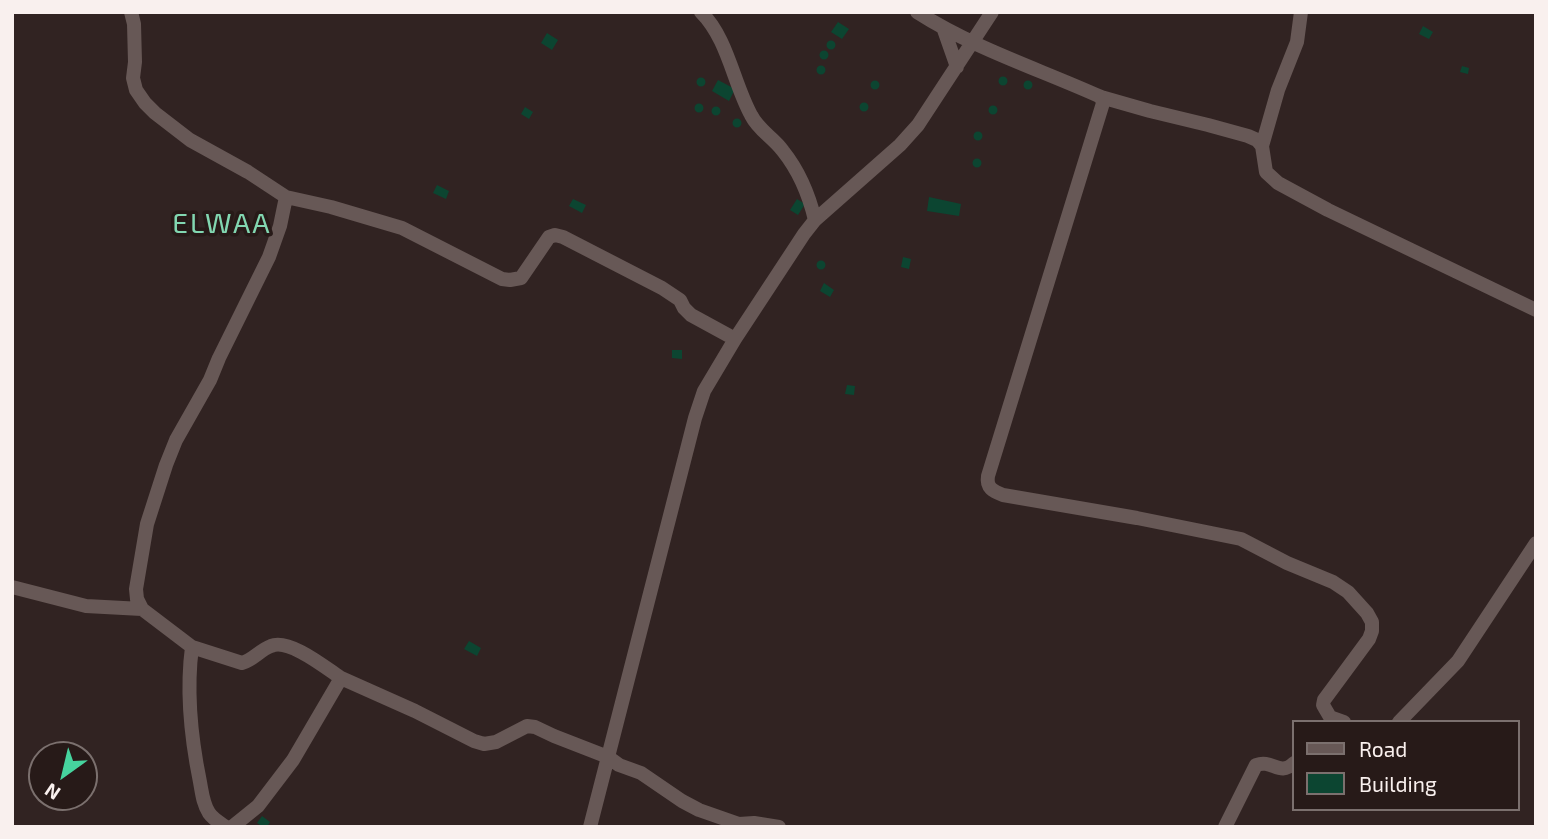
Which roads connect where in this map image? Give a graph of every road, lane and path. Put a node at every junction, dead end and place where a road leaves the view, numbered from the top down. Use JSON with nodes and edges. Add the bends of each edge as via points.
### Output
{"nodes":[{"id":1,"x":131,"y":12,"type":"edge"},
{"id":2,"x":701,"y":12,"type":"edge"},
{"id":3,"x":917,"y":12,"type":"edge"},
{"id":4,"x":992,"y":12,"type":"edge"},
{"id":5,"x":1301,"y":12,"type":"edge"},
{"id":6,"x":944,"y":30,"type":"junction"},
{"id":7,"x":971,"y":43,"type":"junction"},
{"id":8,"x":957,"y":67,"type":"junction"},
{"id":9,"x":1101,"y":97,"type":"junction"},
{"id":10,"x":1262,"y":146,"type":"junction"},
{"id":11,"x":286,"y":197,"type":"junction"},
{"id":12,"x":815,"y":220,"type":"junction"},
{"id":13,"x":1536,"y":310,"type":"edge"},
{"id":14,"x":735,"y":339,"type":"junction"},
{"id":15,"x":1536,"y":543,"type":"edge"},
{"id":16,"x":12,"y":587,"type":"edge"},
{"id":17,"x":142,"y":609,"type":"junction"},
{"id":18,"x":192,"y":647,"type":"junction"},
{"id":19,"x":341,"y":678,"type":"junction"},
{"id":20,"x":1326,"y":719,"type":"edge"},
{"id":21,"x":1401,"y":720,"type":"edge"},
{"id":22,"x":608,"y":757,"type":"junction"},
{"id":23,"x":1292,"y":765,"type":"edge"},
{"id":24,"x":226,"y":827,"type":"edge"},
{"id":25,"x":232,"y":827,"type":"edge"},
{"id":26,"x":590,"y":827,"type":"edge"},
{"id":27,"x":779,"y":827,"type":"edge"},
{"id":28,"x":1225,"y":827,"type":"edge"}],
"edges":[{"from":1,"to":11,"type":"street","via":[[133,78],[145,103],[190,139]]},
{"from":2,"to":12,"type":"street","via":[[713,25],[756,125],[782,150],[809,195]]},
{"from":3,"to":6,"type":"street"},
{"from":4,"to":7,"type":"street"},
{"from":5,"to":10,"type":"street","via":[[1297,42]]},
{"from":6,"to":7,"type":"street"},
{"from":6,"to":8,"type":"street"},
{"from":7,"to":8,"type":"street"},
{"from":7,"to":9,"type":"street"},
{"from":8,"to":12,"type":"street","via":[[907,138]]},
{"from":9,"to":10,"type":"street","via":[[1248,136]]},
{"from":9,"to":20,"type":"street","via":[[1102,107],[987,483],[1003,495],[1241,539],[1348,592],[1367,613],[1372,631],[1324,700]]},
{"from":10,"to":13,"type":"street","via":[[1266,172],[1278,183]]},
{"from":11,"to":14,"type":"street","via":[[402,228],[509,281],[521,278],[555,234],[662,288],[678,298],[691,315]]},
{"from":11,"to":17,"type":"street","via":[[269,257],[166,465],[147,524],[139,572],[137,599]]},
{"from":12,"to":14,"type":"street"},
{"from":14,"to":22,"type":"street","via":[[704,391],[695,418]]},
{"from":15,"to":21,"type":"street","via":[[1458,661]]},
{"from":16,"to":17,"type":"street","via":[[86,606]]},
{"from":17,"to":18,"type":"street"},
{"from":18,"to":19,"type":"street","via":[[242,663],[269,646],[284,645]]},
{"from":18,"to":24,"type":"street","via":[[189,697],[197,769],[205,806]]},
{"from":19,"to":22,"type":"street","via":[[484,744],[527,726]]},
{"from":19,"to":25,"type":"street","via":[[286,771],[258,806]]},
{"from":22,"to":26,"type":"street"},
{"from":22,"to":27,"type":"street","via":[[699,810],[739,824]]},
{"from":23,"to":28,"type":"street","via":[[1287,769],[1256,765]]}]}
